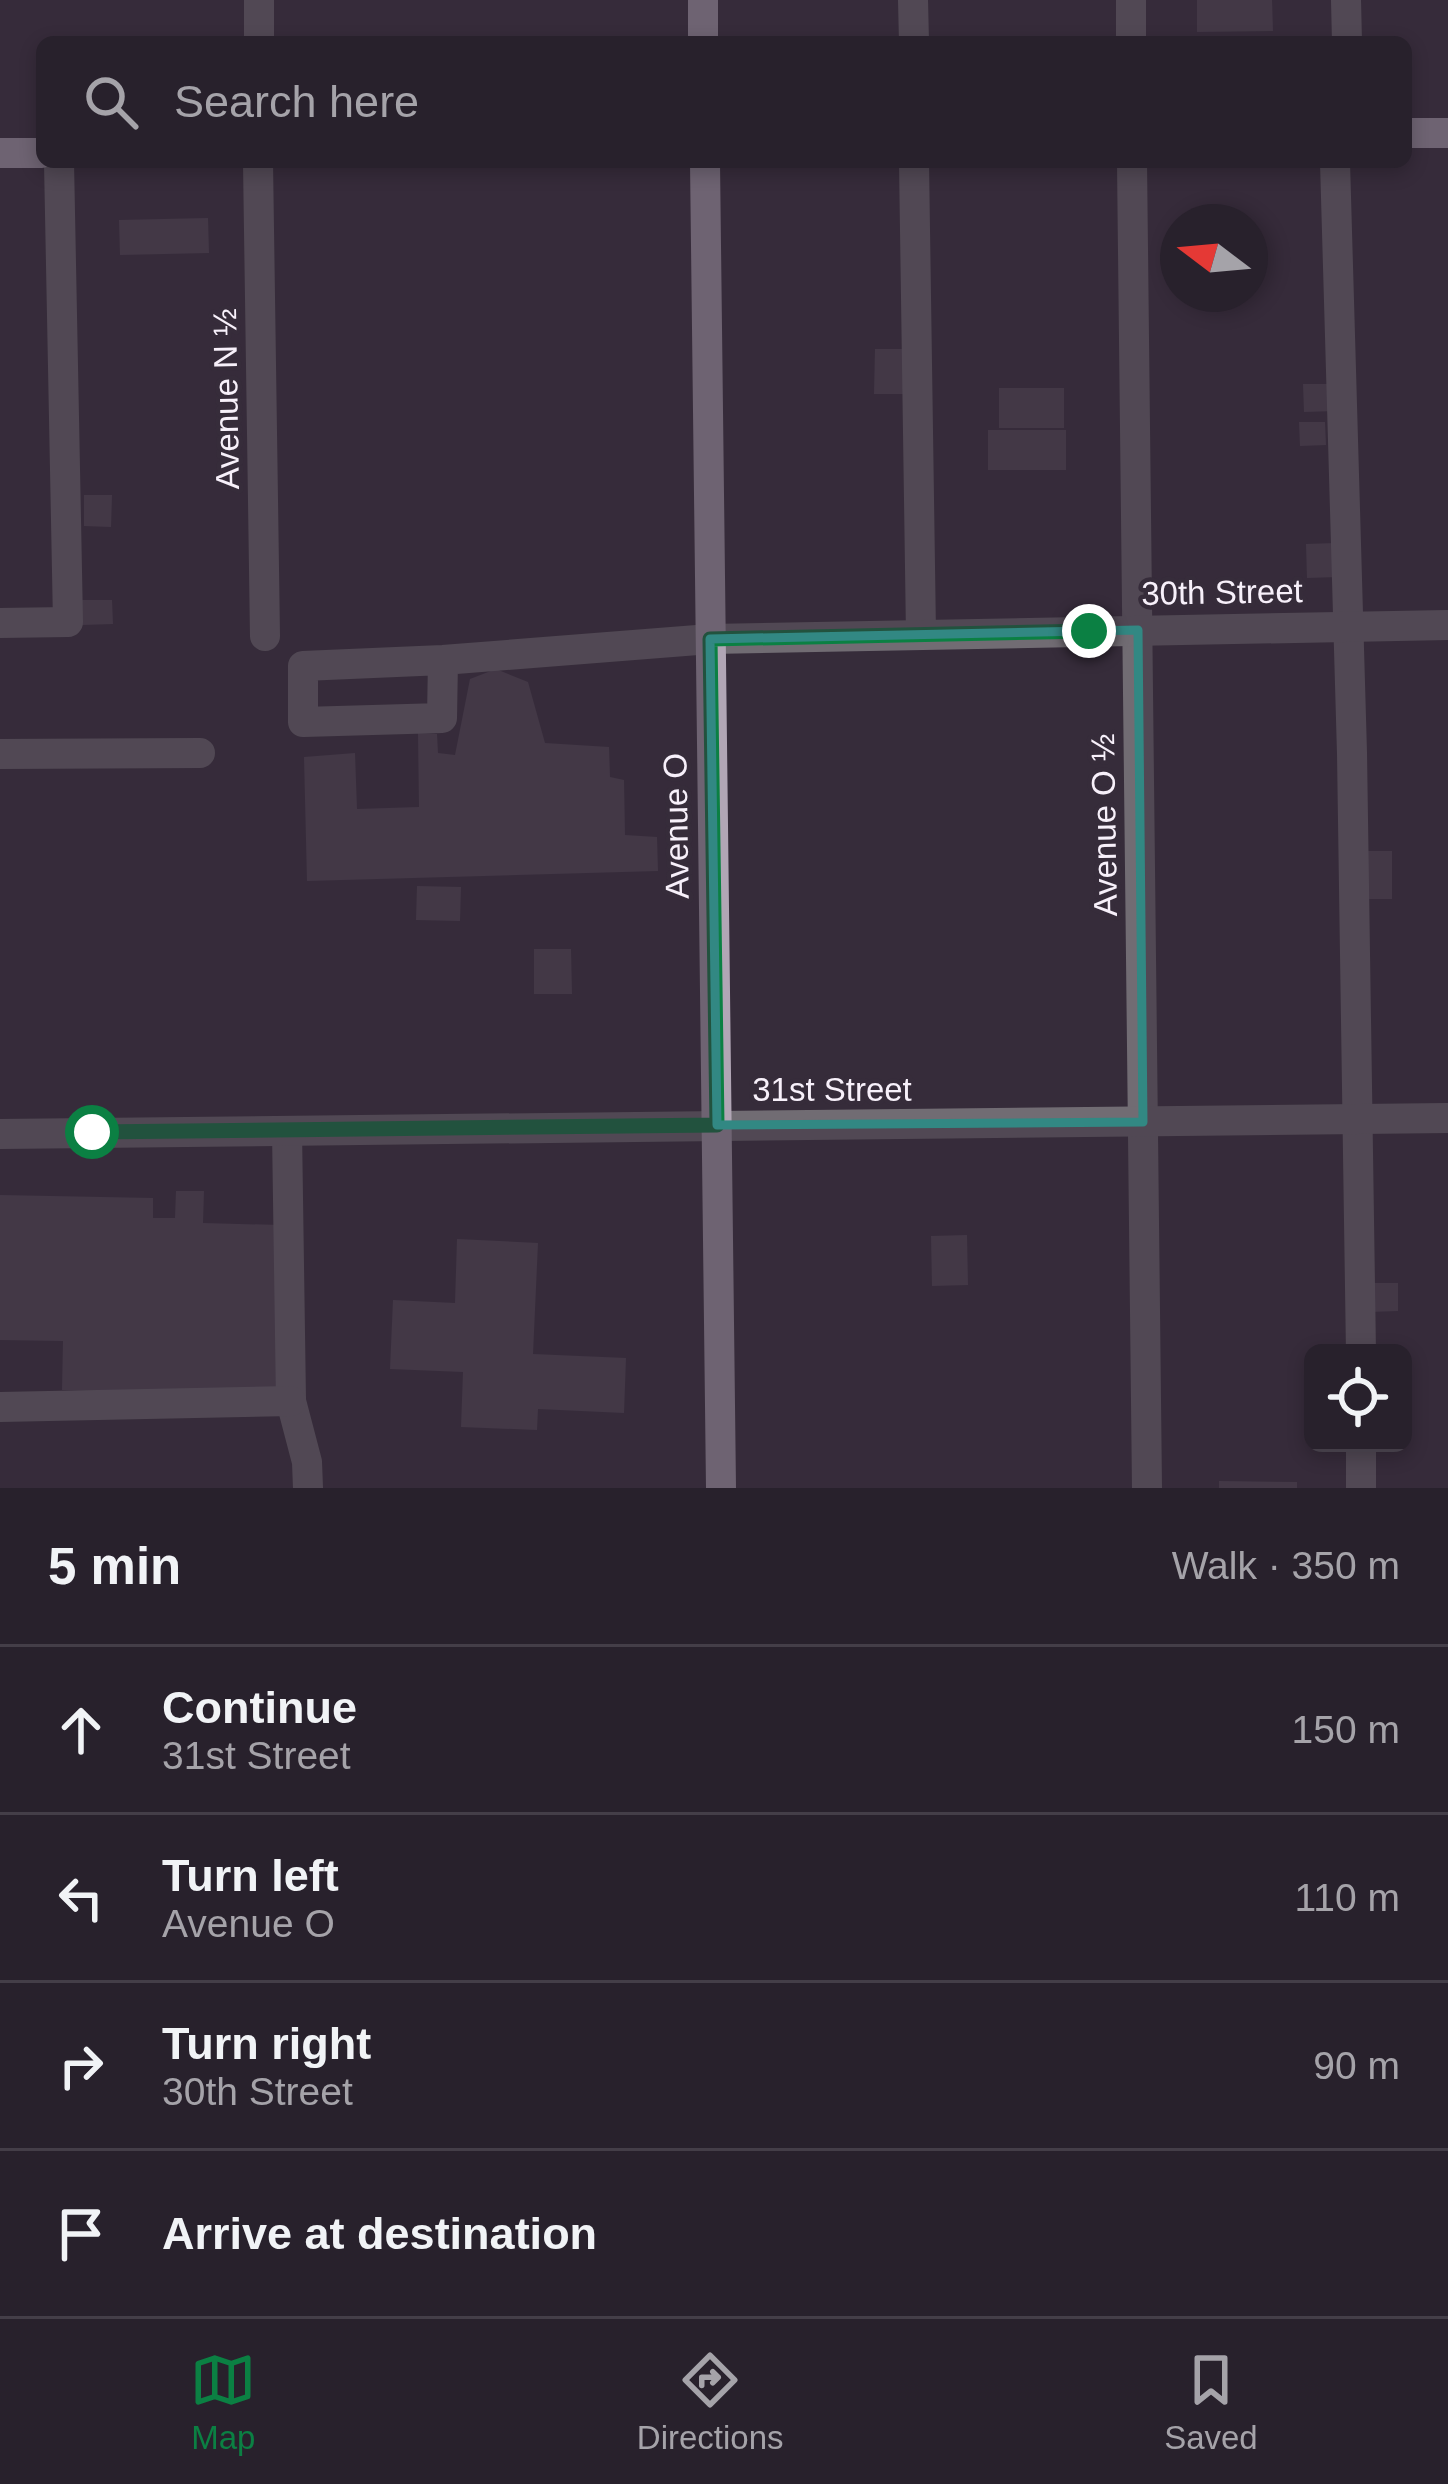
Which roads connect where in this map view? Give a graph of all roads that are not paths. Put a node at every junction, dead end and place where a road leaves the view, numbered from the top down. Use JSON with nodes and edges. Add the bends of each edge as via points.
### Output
{"nodes":[{"id":1,"x":259,"y":0,"type":"edge"},
{"id":2,"x":703,"y":0,"type":"edge"},
{"id":3,"x":914,"y":0,"type":"edge"},
{"id":4,"x":1131,"y":0,"type":"edge"},
{"id":5,"x":1346,"y":0,"type":"edge"},
{"id":6,"x":259,"y":36,"type":"edge"},
{"id":7,"x":703,"y":36,"type":"edge"},
{"id":8,"x":914,"y":36,"type":"edge"},
{"id":9,"x":1131,"y":36,"type":"edge"},
{"id":10,"x":1347,"y":36,"type":"edge"},
{"id":11,"x":1412,"y":133,"type":"edge"},
{"id":12,"x":1448,"y":133,"type":"edge"},
{"id":13,"x":0,"y":153,"type":"edge"},
{"id":14,"x":36,"y":153,"type":"edge"},
{"id":15,"x":58,"y":168,"type":"edge"},
{"id":16,"x":258,"y":168,"type":"edge"},
{"id":17,"x":705,"y":168,"type":"edge"},
{"id":18,"x":914,"y":168,"type":"edge"},
{"id":19,"x":1132,"y":168,"type":"edge"},
{"id":20,"x":1335,"y":168,"type":"edge"},
{"id":21,"x":0,"y":623,"type":"edge"},
{"id":22,"x":1448,"y":625,"type":"edge"},
{"id":23,"x":1348,"y":626,"type":"junction"},
{"id":24,"x":1138,"y":630,"type":"junction"},
{"id":25,"x":921,"y":634,"type":"junction"},
{"id":26,"x":265,"y":636,"type":"dead end"},
{"id":27,"x":710,"y":639,"type":"junction"},
{"id":28,"x":443,"y":660,"type":"junction"},
{"id":29,"x":200,"y":753,"type":"dead end"},
{"id":30,"x":0,"y":754,"type":"edge"},
{"id":31,"x":1448,"y":1118,"type":"edge"},
{"id":32,"x":1357,"y":1120,"type":"junction"},
{"id":33,"x":1143,"y":1122,"type":"junction"},
{"id":34,"x":717,"y":1125,"type":"junction"},
{"id":35,"x":286,"y":1131,"type":"junction"},
{"id":36,"x":0,"y":1134,"type":"edge"},
{"id":37,"x":1361,"y":1344,"type":"edge"},
{"id":38,"x":291,"y":1401,"type":"junction"},
{"id":39,"x":0,"y":1407,"type":"edge"},
{"id":40,"x":1361,"y":1452,"type":"edge"},
{"id":41,"x":308,"y":1488,"type":"edge"},
{"id":42,"x":721,"y":1488,"type":"edge"},
{"id":43,"x":1148,"y":1488,"type":"edge"},
{"id":44,"x":1361,"y":1488,"type":"edge"}],
"edges":[{"from":1,"to":6,"type":"street"},
{"from":2,"to":7,"type":"main road"},
{"from":3,"to":8,"type":"street"},
{"from":4,"to":9,"type":"street"},
{"from":5,"to":10,"type":"street"},
{"from":11,"to":12,"type":"main road"},
{"from":13,"to":14,"type":"main road"},
{"from":15,"to":21,"type":"street","via":[[68,622]]},
{"from":16,"to":26,"type":"street","name":"Avenue N ½"},
{"from":17,"to":27,"type":"main road","name":"Avenue O"},
{"from":18,"to":25,"type":"street"},
{"from":19,"to":24,"type":"street","name":"Avenue O ½"},
{"from":20,"to":23,"type":"street"},
{"from":22,"to":23,"type":"street","name":"30th Street"},
{"from":23,"to":24,"type":"street","name":"30th Street"},
{"from":23,"to":32,"type":"street"},
{"from":24,"to":25,"type":"street","name":"30th Street"},
{"from":24,"to":33,"type":"street","name":"Avenue O ½"},
{"from":25,"to":27,"type":"street","name":"30th Street"},
{"from":27,"to":28,"type":"street","name":"30th Street"},
{"from":27,"to":34,"type":"main road","name":"Avenue O"},
{"from":28,"to":28,"type":"street","name":"30th Street","via":[[303,666],[302,722],[442,718]]},
{"from":29,"to":30,"type":"street"},
{"from":31,"to":32,"type":"street","name":"31st Street"},
{"from":32,"to":33,"type":"street","name":"31st Street"},
{"from":32,"to":37,"type":"street"},
{"from":33,"to":34,"type":"street","name":"31st Street"},
{"from":33,"to":43,"type":"street","name":"Avenue O ½"},
{"from":34,"to":35,"type":"street","name":"31st Street"},
{"from":34,"to":42,"type":"main road","name":"Avenue O"},
{"from":35,"to":36,"type":"street","name":"31st Street"},
{"from":35,"to":38,"type":"street"},
{"from":38,"to":39,"type":"street"},
{"from":38,"to":41,"type":"street"},
{"from":40,"to":44,"type":"street"}]}
